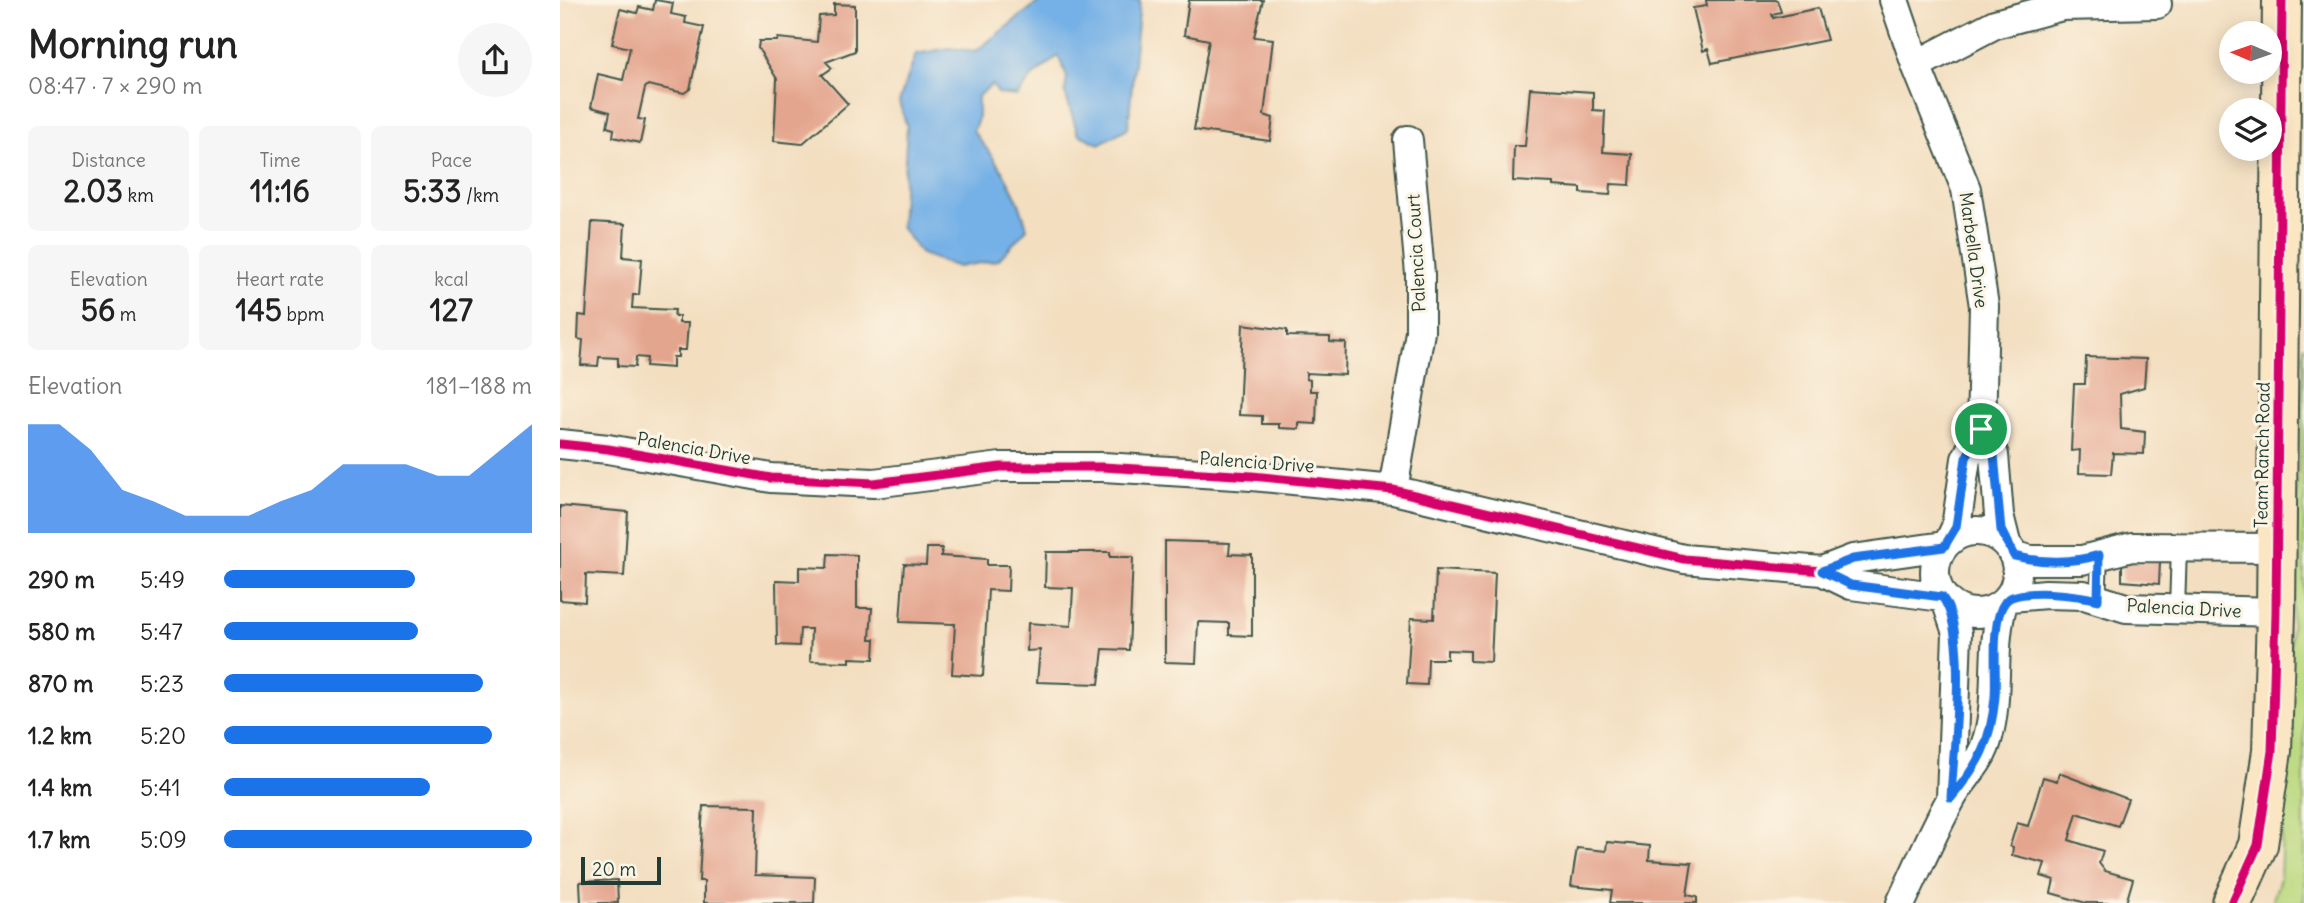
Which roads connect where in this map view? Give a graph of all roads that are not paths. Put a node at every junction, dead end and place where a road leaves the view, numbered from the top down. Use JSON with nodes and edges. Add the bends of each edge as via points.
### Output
{"nodes":[{"id":1,"x":1894,"y":0,"type":"edge"},
{"id":2,"x":2282,"y":0,"type":"edge"},
{"id":3,"x":2158,"y":4,"type":"dead end"},
{"id":4,"x":1916,"y":65,"type":"junction"},
{"id":5,"x":1408,"y":141,"type":"dead end"},
{"id":6,"x":1981,"y":429,"type":"junction"},
{"id":7,"x":560,"y":444,"type":"edge"},
{"id":8,"x":1393,"y":490,"type":"junction"},
{"id":9,"x":1947,"y":543,"type":"junction"},
{"id":10,"x":2179,"y":547,"type":"junction"},
{"id":11,"x":2276,"y":548,"type":"junction"},
{"id":12,"x":2010,"y":550,"type":"junction"},
{"id":13,"x":2099,"y":555,"type":"junction"},
{"id":14,"x":1822,"y":571,"type":"junction"},
{"id":15,"x":1945,"y":600,"type":"junction"},
{"id":16,"x":2006,"y":600,"type":"junction"},
{"id":17,"x":2098,"y":600,"type":"junction"},
{"id":18,"x":2177,"y":609,"type":"junction"},
{"id":19,"x":2276,"y":612,"type":"junction"},
{"id":20,"x":1951,"y":798,"type":"junction"},
{"id":21,"x":1901,"y":903,"type":"edge"},
{"id":22,"x":2232,"y":903,"type":"edge"}],
"edges":[{"from":1,"to":4,"type":"street","name":"Marbella Drive"},
{"from":2,"to":11,"type":"street","name":"Team Ranch Road"},
{"from":3,"to":4,"type":"street","via":[[2062,6],[1995,24]]},
{"from":4,"to":6,"type":"street","name":"Marbella Drive","via":[[1966,189],[1984,306]]},
{"from":5,"to":8,"type":"street","name":"Palencia Court","via":[[1420,274],[1420,332]]},
{"from":6,"to":9,"type":"street","name":"Marbella Drive","via":[[1966,458],[1956,527]]},
{"from":6,"to":12,"type":"street","name":"Marbella Drive","via":[[1994,455],[2001,530]]},
{"from":7,"to":8,"type":"street","name":"Palencia Drive","via":[[771,478],[874,483],[1000,467],[1103,467]]},
{"from":8,"to":14,"type":"street","name":"Palencia Drive","via":[[1685,559]]},
{"from":9,"to":12,"type":"street","via":[[1969,531],[1982,531]]},
{"from":9,"to":14,"type":"street","name":"Palencia Drive","via":[[1853,559]]},
{"from":9,"to":15,"type":"street","via":[[1935,567],[1935,580]]},
{"from":10,"to":11,"type":"street"},
{"from":10,"to":13,"type":"street","via":[[2132,547]]},
{"from":10,"to":18,"type":"lane"},
{"from":11,"to":19,"type":"street","name":"Team Ranch Road"},
{"from":12,"to":13,"type":"street","via":[[2031,560],[2082,560]]},
{"from":12,"to":16,"type":"street","via":[[2016,584]]},
{"from":13,"to":17,"type":"lane"},
{"from":14,"to":15,"type":"street","name":"Palencia Drive","via":[[1851,585]]},
{"from":15,"to":16,"type":"street","via":[[1972,614],[1986,613]]},
{"from":15,"to":20,"type":"street","via":[[1957,633]]},
{"from":16,"to":17,"type":"street","name":"Palencia Drive","via":[[2046,594]]},
{"from":16,"to":20,"type":"street","via":[[1997,628],[1988,737],[1978,765]]},
{"from":17,"to":18,"type":"street","name":"Palencia Drive","via":[[2126,608]]},
{"from":18,"to":19,"type":"street","name":"Palencia Drive"},
{"from":19,"to":22,"type":"street","name":"Team Ranch Road","via":[[2267,791],[2258,845]]},
{"from":20,"to":21,"type":"street"}]}
